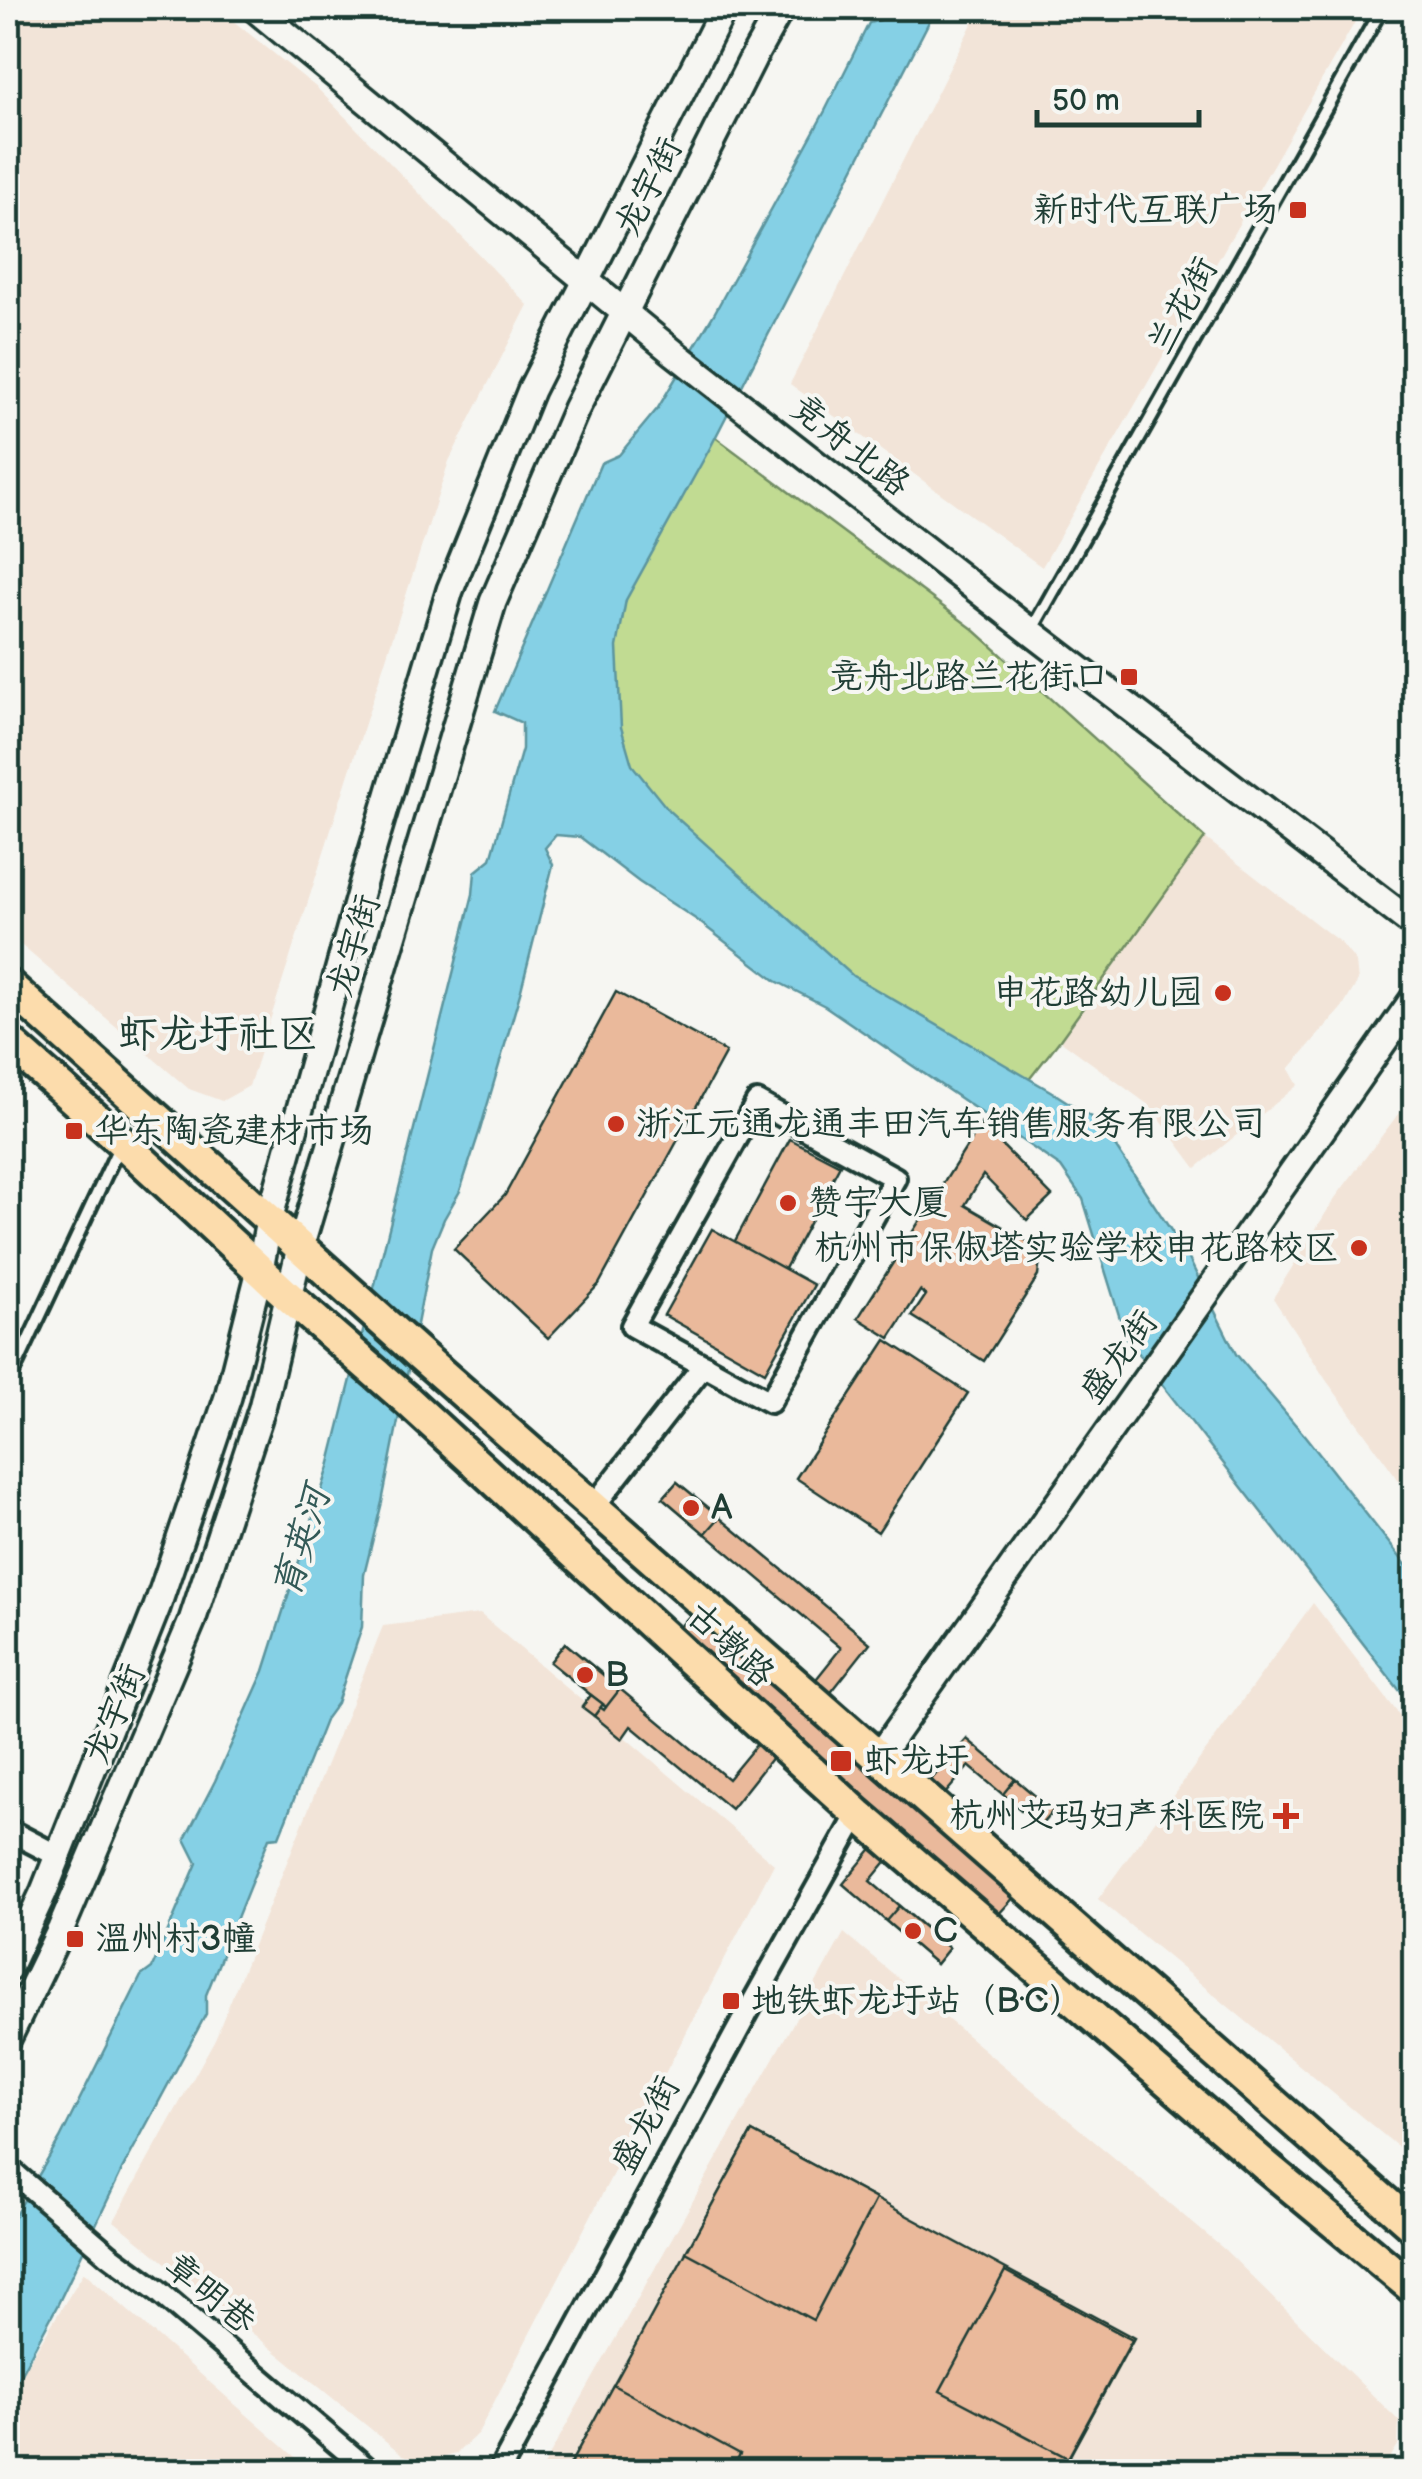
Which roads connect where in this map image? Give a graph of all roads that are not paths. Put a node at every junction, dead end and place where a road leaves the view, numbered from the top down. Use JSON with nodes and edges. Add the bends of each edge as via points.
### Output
{"nodes":[{"id":1,"x":254,"y":8,"type":"edge"},
{"id":2,"x":724,"y":8,"type":"edge"},
{"id":3,"x":781,"y":8,"type":"edge"},
{"id":4,"x":1382,"y":8,"type":"edge"},
{"id":5,"x":585,"y":282,"type":"junction"},
{"id":6,"x":626,"y":312,"type":"junction"},
{"id":7,"x":1031,"y":632,"type":"junction"},
{"id":8,"x":1414,"y":925,"type":"edge"},
{"id":9,"x":8,"y":985,"type":"edge"},
{"id":10,"x":1414,"y":998,"type":"edge"},
{"id":11,"x":8,"y":1041,"type":"edge"},
{"id":12,"x":122,"y":1142,"type":"junction"},
{"id":13,"x":269,"y":1220,"type":"junction"},
{"id":14,"x":300,"y":1248,"type":"junction"},
{"id":15,"x":260,"y":1270,"type":"junction"},
{"id":16,"x":290,"y":1298,"type":"junction"},
{"id":17,"x":704,"y":1365,"type":"junction"},
{"id":18,"x":8,"y":1384,"type":"edge"},
{"id":19,"x":594,"y":1506,"type":"junction"},
{"id":20,"x":879,"y":1756,"type":"junction"},
{"id":21,"x":858,"y":1814,"type":"junction"},
{"id":22,"x":8,"y":1830,"type":"edge"},
{"id":23,"x":58,"y":1856,"type":"junction"},
{"id":24,"x":8,"y":1968,"type":"edge"},
{"id":25,"x":8,"y":2038,"type":"edge"},
{"id":26,"x":12,"y":2173,"type":"edge"},
{"id":27,"x":1414,"y":2227,"type":"edge"},
{"id":28,"x":1414,"y":2289,"type":"edge"},
{"id":29,"x":371,"y":2472,"type":"edge"},
{"id":30,"x":499,"y":2472,"type":"edge"}],
"edges":[{"from":1,"to":5,"type":"street","name":"竞舟北路"},
{"from":2,"to":5,"type":"street","name":"龙宇街"},
{"from":3,"to":6,"type":"street","name":"龙宇街"},
{"from":4,"to":7,"type":"lane","name":"兰花街"},
{"from":5,"to":6,"type":"street","name":"竞舟北路"},
{"from":5,"to":13,"type":"street","name":"龙宇街","via":[[531,390],[450,590]]},
{"from":6,"to":7,"type":"street","name":"竞舟北路"},
{"from":6,"to":14,"type":"street","name":"龙宇街","via":[[576,409],[493,602]]},
{"from":7,"to":8,"type":"street","name":"竞舟北路"},
{"from":9,"to":13,"type":"main road","name":"古墩路"},
{"from":10,"to":20,"type":"street","name":"盛龙街"},
{"from":11,"to":12,"type":"main road","name":"古墩路"},
{"from":12,"to":15,"type":"main road","name":"古墩路"},
{"from":12,"to":18,"type":"lane"},
{"from":13,"to":14,"type":"main road","name":"古墩路"},
{"from":13,"to":15,"type":"street","name":"龙宇街"},
{"from":14,"to":16,"type":"street","name":"龙宇街"},
{"from":14,"to":19,"type":"main road","name":"古墩路"},
{"from":15,"to":16,"type":"main road","name":"古墩路"},
{"from":15,"to":23,"type":"street","name":"龙宇街","via":[[228,1397],[157,1607]]},
{"from":16,"to":21,"type":"main road","name":"古墩路"},
{"from":16,"to":25,"type":"street","name":"龙宇街","via":[[262,1408],[192,1621]]},
{"from":17,"to":17,"type":"street","via":[[770,1402],[895,1178],[756,1102],[632,1326]]},
{"from":17,"to":19,"type":"street"},
{"from":19,"to":20,"type":"main road","name":"古墩路"},
{"from":20,"to":27,"type":"main road","name":"古墩路"},
{"from":21,"to":28,"type":"main road","name":"古墩路"},
{"from":21,"to":30,"type":"street","name":"盛龙街"},
{"from":22,"to":23,"type":"street"},
{"from":23,"to":24,"type":"street","name":"龙宇街"},
{"from":26,"to":29,"type":"street","name":"章明巷"}]}
